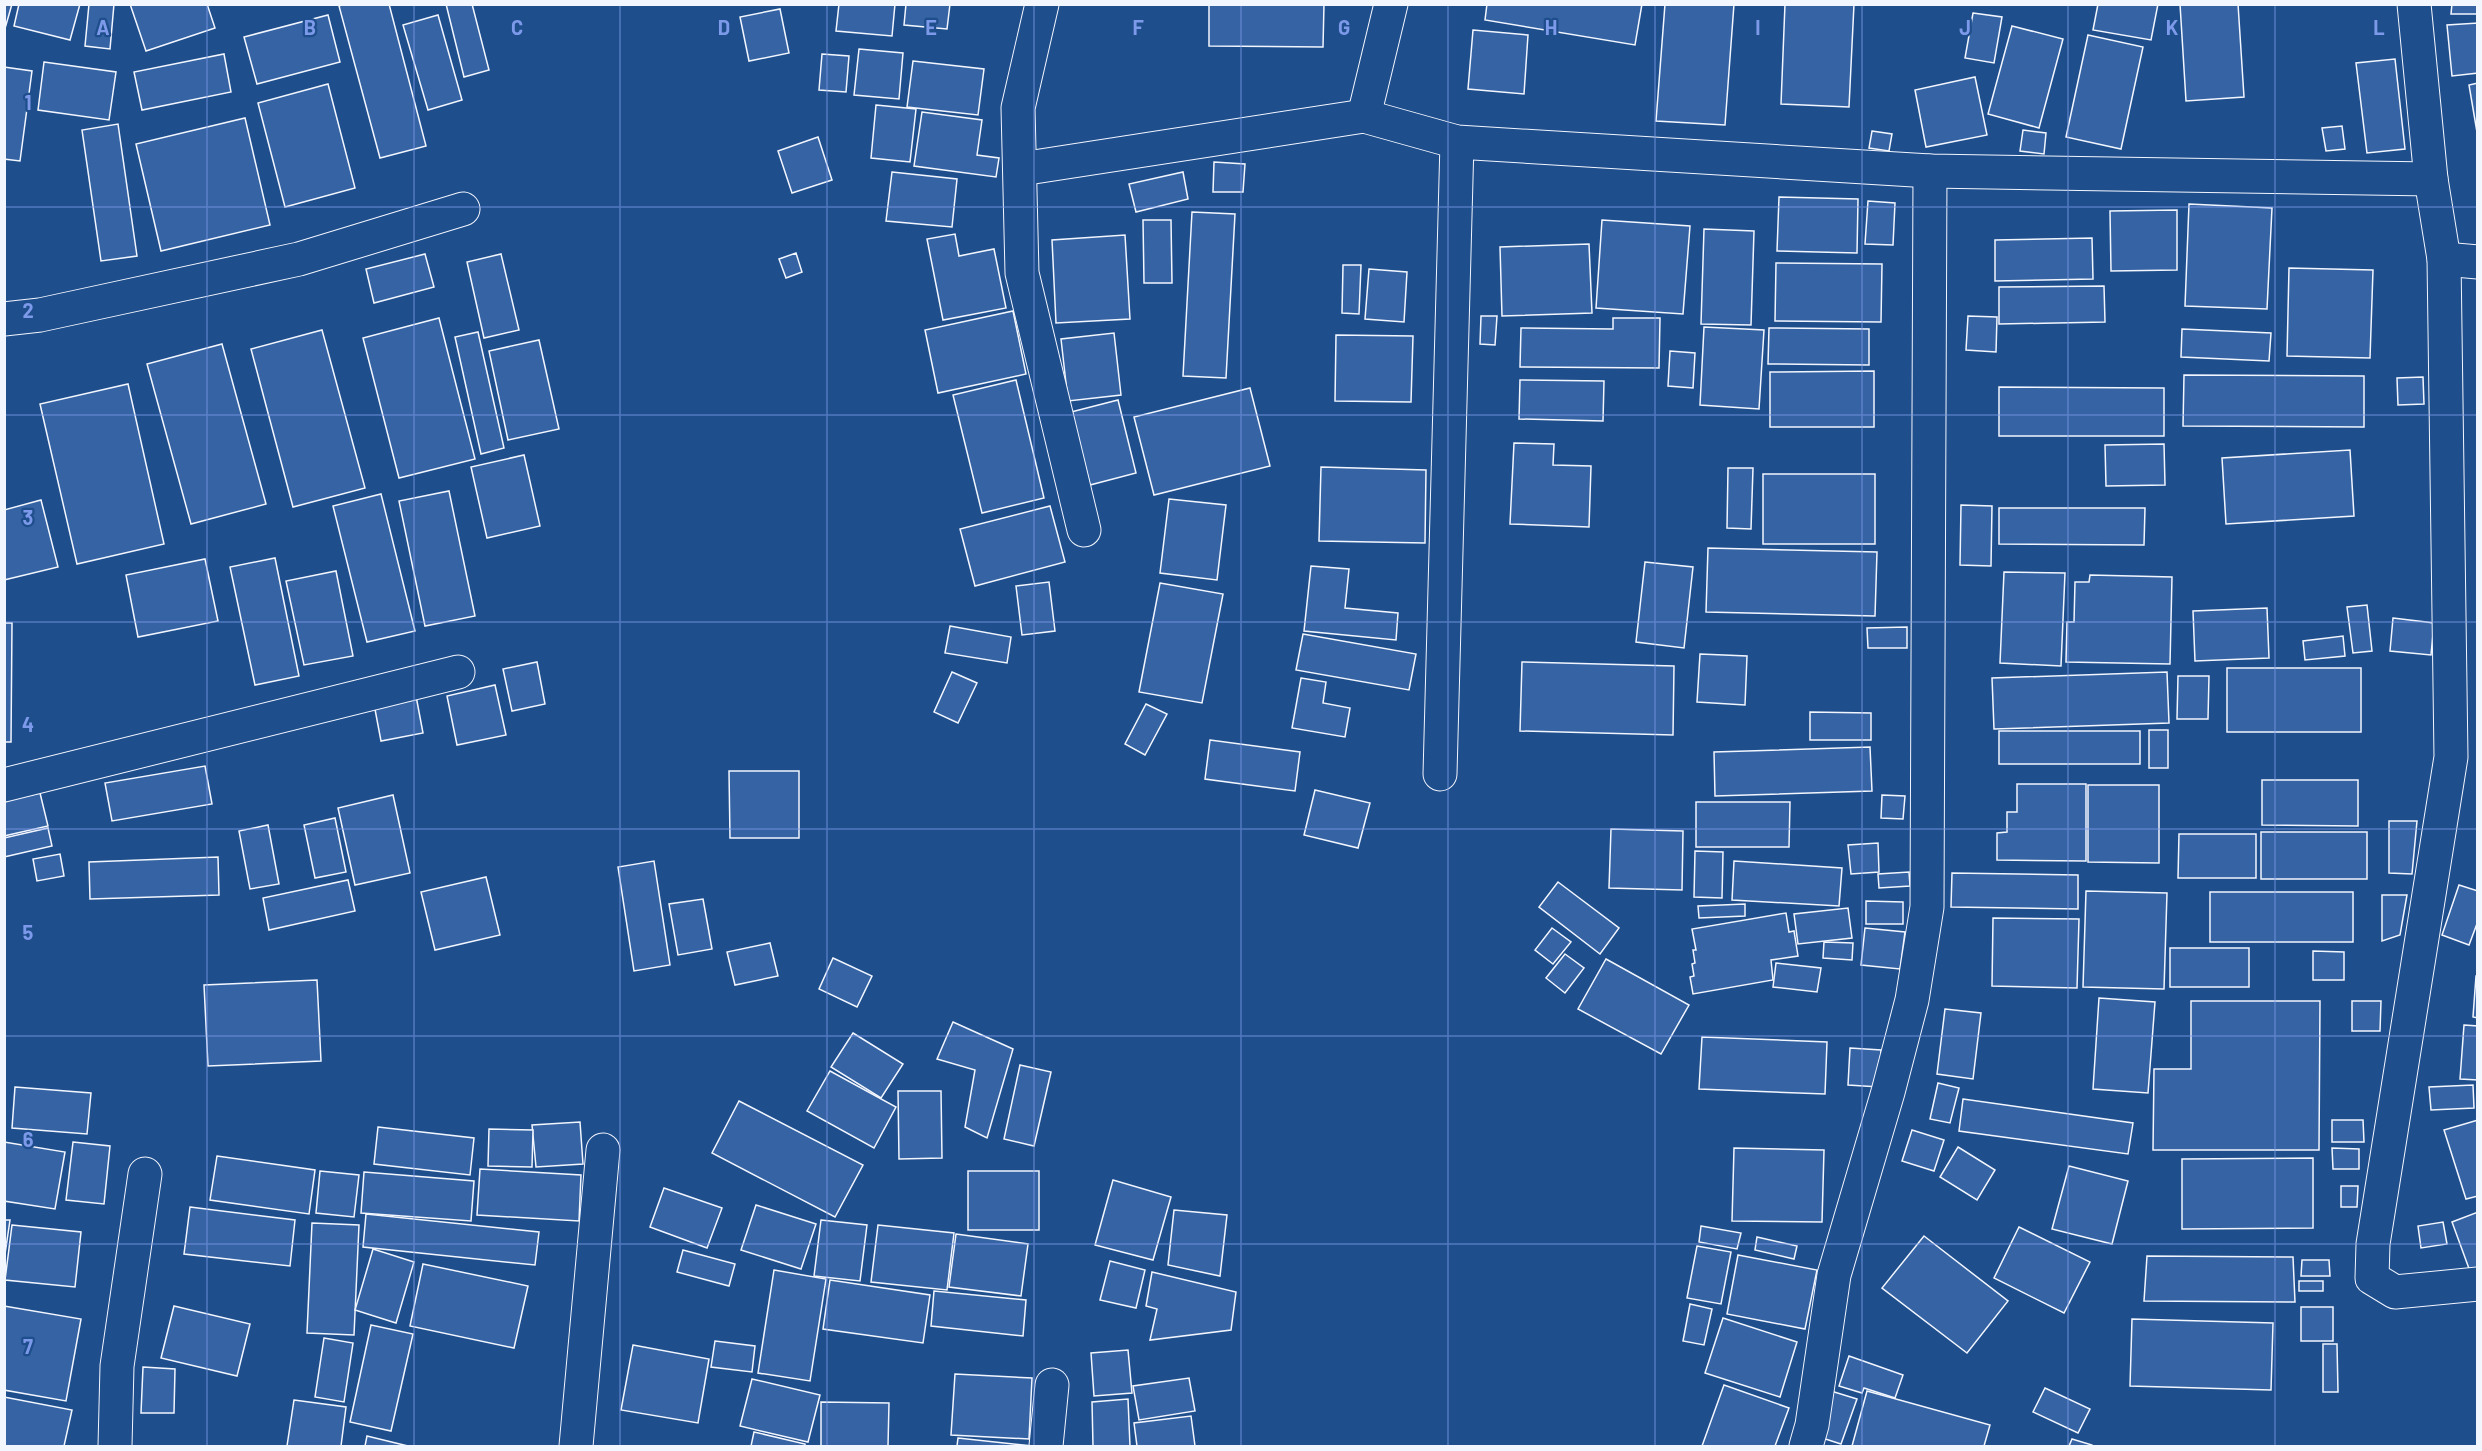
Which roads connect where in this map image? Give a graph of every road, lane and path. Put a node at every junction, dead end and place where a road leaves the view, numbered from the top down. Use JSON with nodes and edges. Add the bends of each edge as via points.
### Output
{"nodes":[{"id":1,"x":1042,"y":4,"type":"edge"},
{"id":2,"x":1391,"y":4,"type":"edge"},
{"id":3,"x":2414,"y":4,"type":"edge"},
{"id":4,"x":1364,"y":116,"type":"junction"},
{"id":5,"x":1458,"y":142,"type":"junction"},
{"id":6,"x":1021,"y":169,"type":"junction"},
{"id":7,"x":1930,"y":171,"type":"junction"},
{"id":8,"x":2432,"y":179,"type":"junction"},
{"id":9,"x":463,"y":209,"type":"dead end"},
{"id":10,"x":2444,"y":259,"type":"junction"},
{"id":11,"x":2478,"y":262,"type":"edge"},
{"id":12,"x":4,"y":319,"type":"edge"},
{"id":13,"x":1084,"y":530,"type":"dead end"},
{"id":14,"x":458,"y":672,"type":"dead end"},
{"id":15,"x":2464,"y":758,"type":"edge"},
{"id":16,"x":1440,"y":774,"type":"dead end"},
{"id":17,"x":4,"y":785,"type":"edge"},
{"id":18,"x":603,"y":1150,"type":"dead end"},
{"id":19,"x":146,"y":1174,"type":"dead end"},
{"id":20,"x":2478,"y":1284,"type":"edge"},
{"id":21,"x":1052,"y":1385,"type":"dead end"},
{"id":22,"x":116,"y":1446,"type":"edge"},
{"id":23,"x":576,"y":1446,"type":"edge"},
{"id":24,"x":1046,"y":1446,"type":"edge"},
{"id":25,"x":1806,"y":1446,"type":"edge"}],
"edges":[{"from":1,"to":6,"type":"street","via":[[1018,108]]},
{"from":2,"to":4,"type":"street"},
{"from":3,"to":8,"type":"street"},
{"from":4,"to":5,"type":"street"},
{"from":4,"to":6,"type":"street"},
{"from":5,"to":7,"type":"street"},
{"from":5,"to":16,"type":"street"},
{"from":6,"to":13,"type":"street","via":[[1022,273]]},
{"from":7,"to":8,"type":"street"},
{"from":7,"to":25,"type":"street","via":[[1927,907],[1912,1000],[1834,1275]]},
{"from":8,"to":10,"type":"street"},
{"from":9,"to":12,"type":"street","via":[[299,258],[40,315]]},
{"from":10,"to":11,"type":"street"},
{"from":10,"to":15,"type":"street"},
{"from":14,"to":17,"type":"street"},
{"from":15,"to":20,"type":"street","via":[[2373,1244],[2372,1278],[2395,1292]]},
{"from":18,"to":23,"type":"street"},
{"from":19,"to":22,"type":"street","via":[[117,1366]]},
{"from":21,"to":24,"type":"street"}]}
